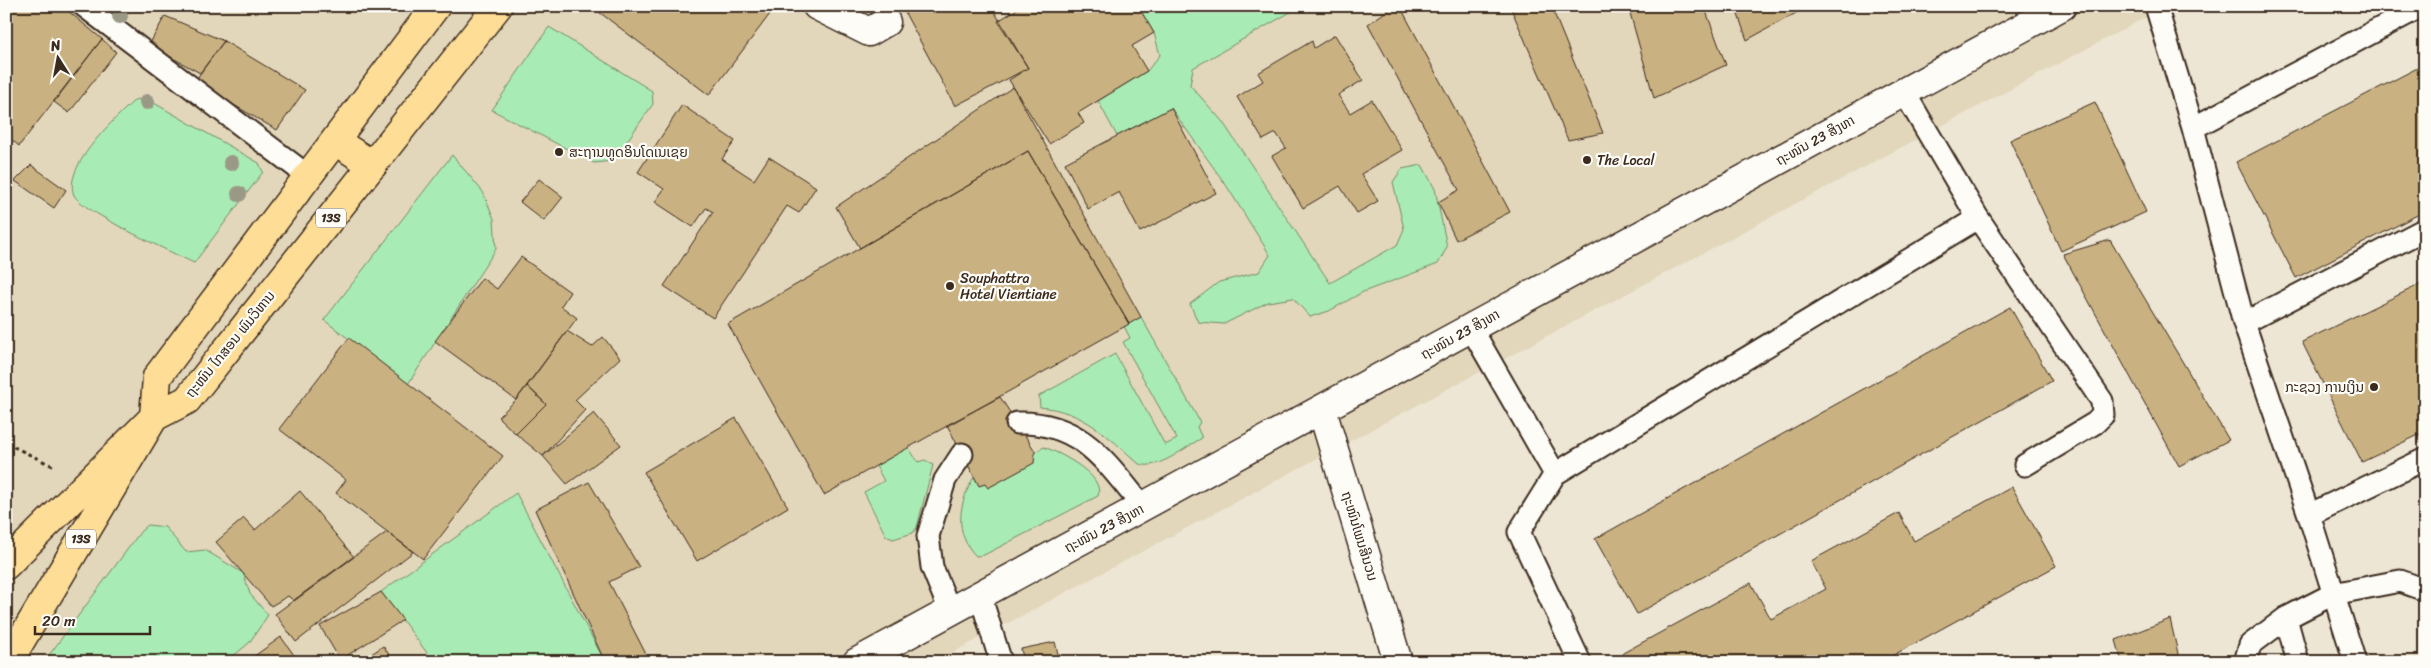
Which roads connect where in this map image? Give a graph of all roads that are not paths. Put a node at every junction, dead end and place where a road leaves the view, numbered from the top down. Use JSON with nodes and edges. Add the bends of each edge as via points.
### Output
{"nodes":[{"id":1,"x":84,"y":6,"type":"edge"},
{"id":2,"x":436,"y":6,"type":"edge"},
{"id":3,"x":498,"y":6,"type":"edge"},
{"id":4,"x":817,"y":6,"type":"edge"},
{"id":5,"x":2062,"y":6,"type":"edge"},
{"id":6,"x":2156,"y":6,"type":"edge"},
{"id":7,"x":2422,"y":6,"type":"edge"},
{"id":8,"x":886,"y":22,"type":"dead end"},
{"id":9,"x":1904,"y":92,"type":"junction"},
{"id":10,"x":2193,"y":128,"type":"junction"},
{"id":11,"x":335,"y":141,"type":"junction"},
{"id":12,"x":373,"y":165,"type":"junction"},
{"id":13,"x":308,"y":176,"type":"junction"},
{"id":14,"x":1978,"y":218,"type":"junction"},
{"id":15,"x":2425,"y":229,"type":"edge"},
{"id":16,"x":2244,"y":323,"type":"junction"},
{"id":17,"x":1471,"y":328,"type":"junction"},
{"id":18,"x":1322,"y":410,"type":"junction"},
{"id":19,"x":154,"y":417,"type":"junction"},
{"id":20,"x":1017,"y":423,"type":"dead end"},
{"id":21,"x":962,"y":454,"type":"dead end"},
{"id":22,"x":2425,"y":459,"type":"edge"},
{"id":23,"x":2025,"y":465,"type":"dead end"},
{"id":24,"x":1555,"y":474,"type":"junction"},
{"id":25,"x":1143,"y":507,"type":"junction"},
{"id":26,"x":2309,"y":515,"type":"junction"},
{"id":27,"x":6,"y":565,"type":"edge"},
{"id":28,"x":2425,"y":590,"type":"edge"},
{"id":29,"x":2333,"y":594,"type":"junction"},
{"id":30,"x":980,"y":595,"type":"junction"},
{"id":31,"x":950,"y":611,"type":"junction"},
{"id":32,"x":2286,"y":618,"type":"junction"},
{"id":33,"x":8,"y":662,"type":"edge"},
{"id":34,"x":857,"y":662,"type":"edge"},
{"id":35,"x":1001,"y":662,"type":"edge"},
{"id":36,"x":1398,"y":662,"type":"edge"},
{"id":37,"x":1580,"y":662,"type":"edge"},
{"id":38,"x":2245,"y":662,"type":"edge"},
{"id":39,"x":2298,"y":662,"type":"edge"},
{"id":40,"x":2355,"y":662,"type":"edge"}],
"edges":[{"from":1,"to":13,"type":"lane"},
{"from":2,"to":11,"type":"highway","number":"13S"},
{"from":3,"to":12,"type":"highway","name":"ຖະໜົນ ໄກສອນ ພົມວິຫານ","number":"13S"},
{"from":4,"to":8,"type":"main road","via":[[869,32]]},
{"from":5,"to":9,"type":"main road","name":"ຖະໜົນ 23 ສິງຫາ"},
{"from":6,"to":10,"type":"lane"},
{"from":7,"to":10,"type":"lane"},
{"from":9,"to":14,"type":"lane"},
{"from":9,"to":17,"type":"main road","name":"ຖະໜົນ 23 ສິງຫາ"},
{"from":10,"to":16,"type":"lane"},
{"from":11,"to":12,"type":"highway"},
{"from":11,"to":13,"type":"highway","number":"13S"},
{"from":12,"to":19,"type":"highway","name":"ຖະໜົນ ໄກສອນ ພົມວິຫານ","number":"13S","via":[[187,400]]},
{"from":13,"to":19,"type":"highway","number":"13S","via":[[157,377]]},
{"from":14,"to":23,"type":"lane","via":[[2102,401],[2103,415],[2095,424]]},
{"from":14,"to":24,"type":"lane"},
{"from":15,"to":16,"type":"lane"},
{"from":16,"to":26,"type":"lane"},
{"from":17,"to":18,"type":"main road","name":"ຖະໜົນ 23 ສິງຫາ"},
{"from":17,"to":24,"type":"lane"},
{"from":18,"to":25,"type":"main road","name":"ຖະໜົນ 23 ສິງຫາ"},
{"from":18,"to":36,"type":"main road","name":"ຖະໜົນໂພນສີນວນ"},
{"from":19,"to":27,"type":"highway","number":"13S"},
{"from":19,"to":33,"type":"highway","number":"13S"},
{"from":20,"to":25,"type":"lane","via":[[1033,423],[1074,434],[1102,457]]},
{"from":21,"to":31,"type":"lane","via":[[945,480],[928,536],[932,567]]},
{"from":22,"to":26,"type":"lane"},
{"from":24,"to":37,"type":"lane","via":[[1519,532]]},
{"from":25,"to":30,"type":"main road","name":"ຖະໜົນ 23 ສິງຫາ"},
{"from":26,"to":29,"type":"lane"},
{"from":28,"to":29,"type":"lane","via":[[2400,580]]},
{"from":29,"to":32,"type":"lane"},
{"from":29,"to":40,"type":"lane"},
{"from":30,"to":31,"type":"main road","name":"ຖະໜົນ 23 ສິງຫາ"},
{"from":30,"to":35,"type":"lane"},
{"from":31,"to":34,"type":"main road","name":"ຖະໜົນ 23 ສິງຫາ"},
{"from":32,"to":38,"type":"lane","via":[[2250,645]]},
{"from":32,"to":39,"type":"lane"}]}
